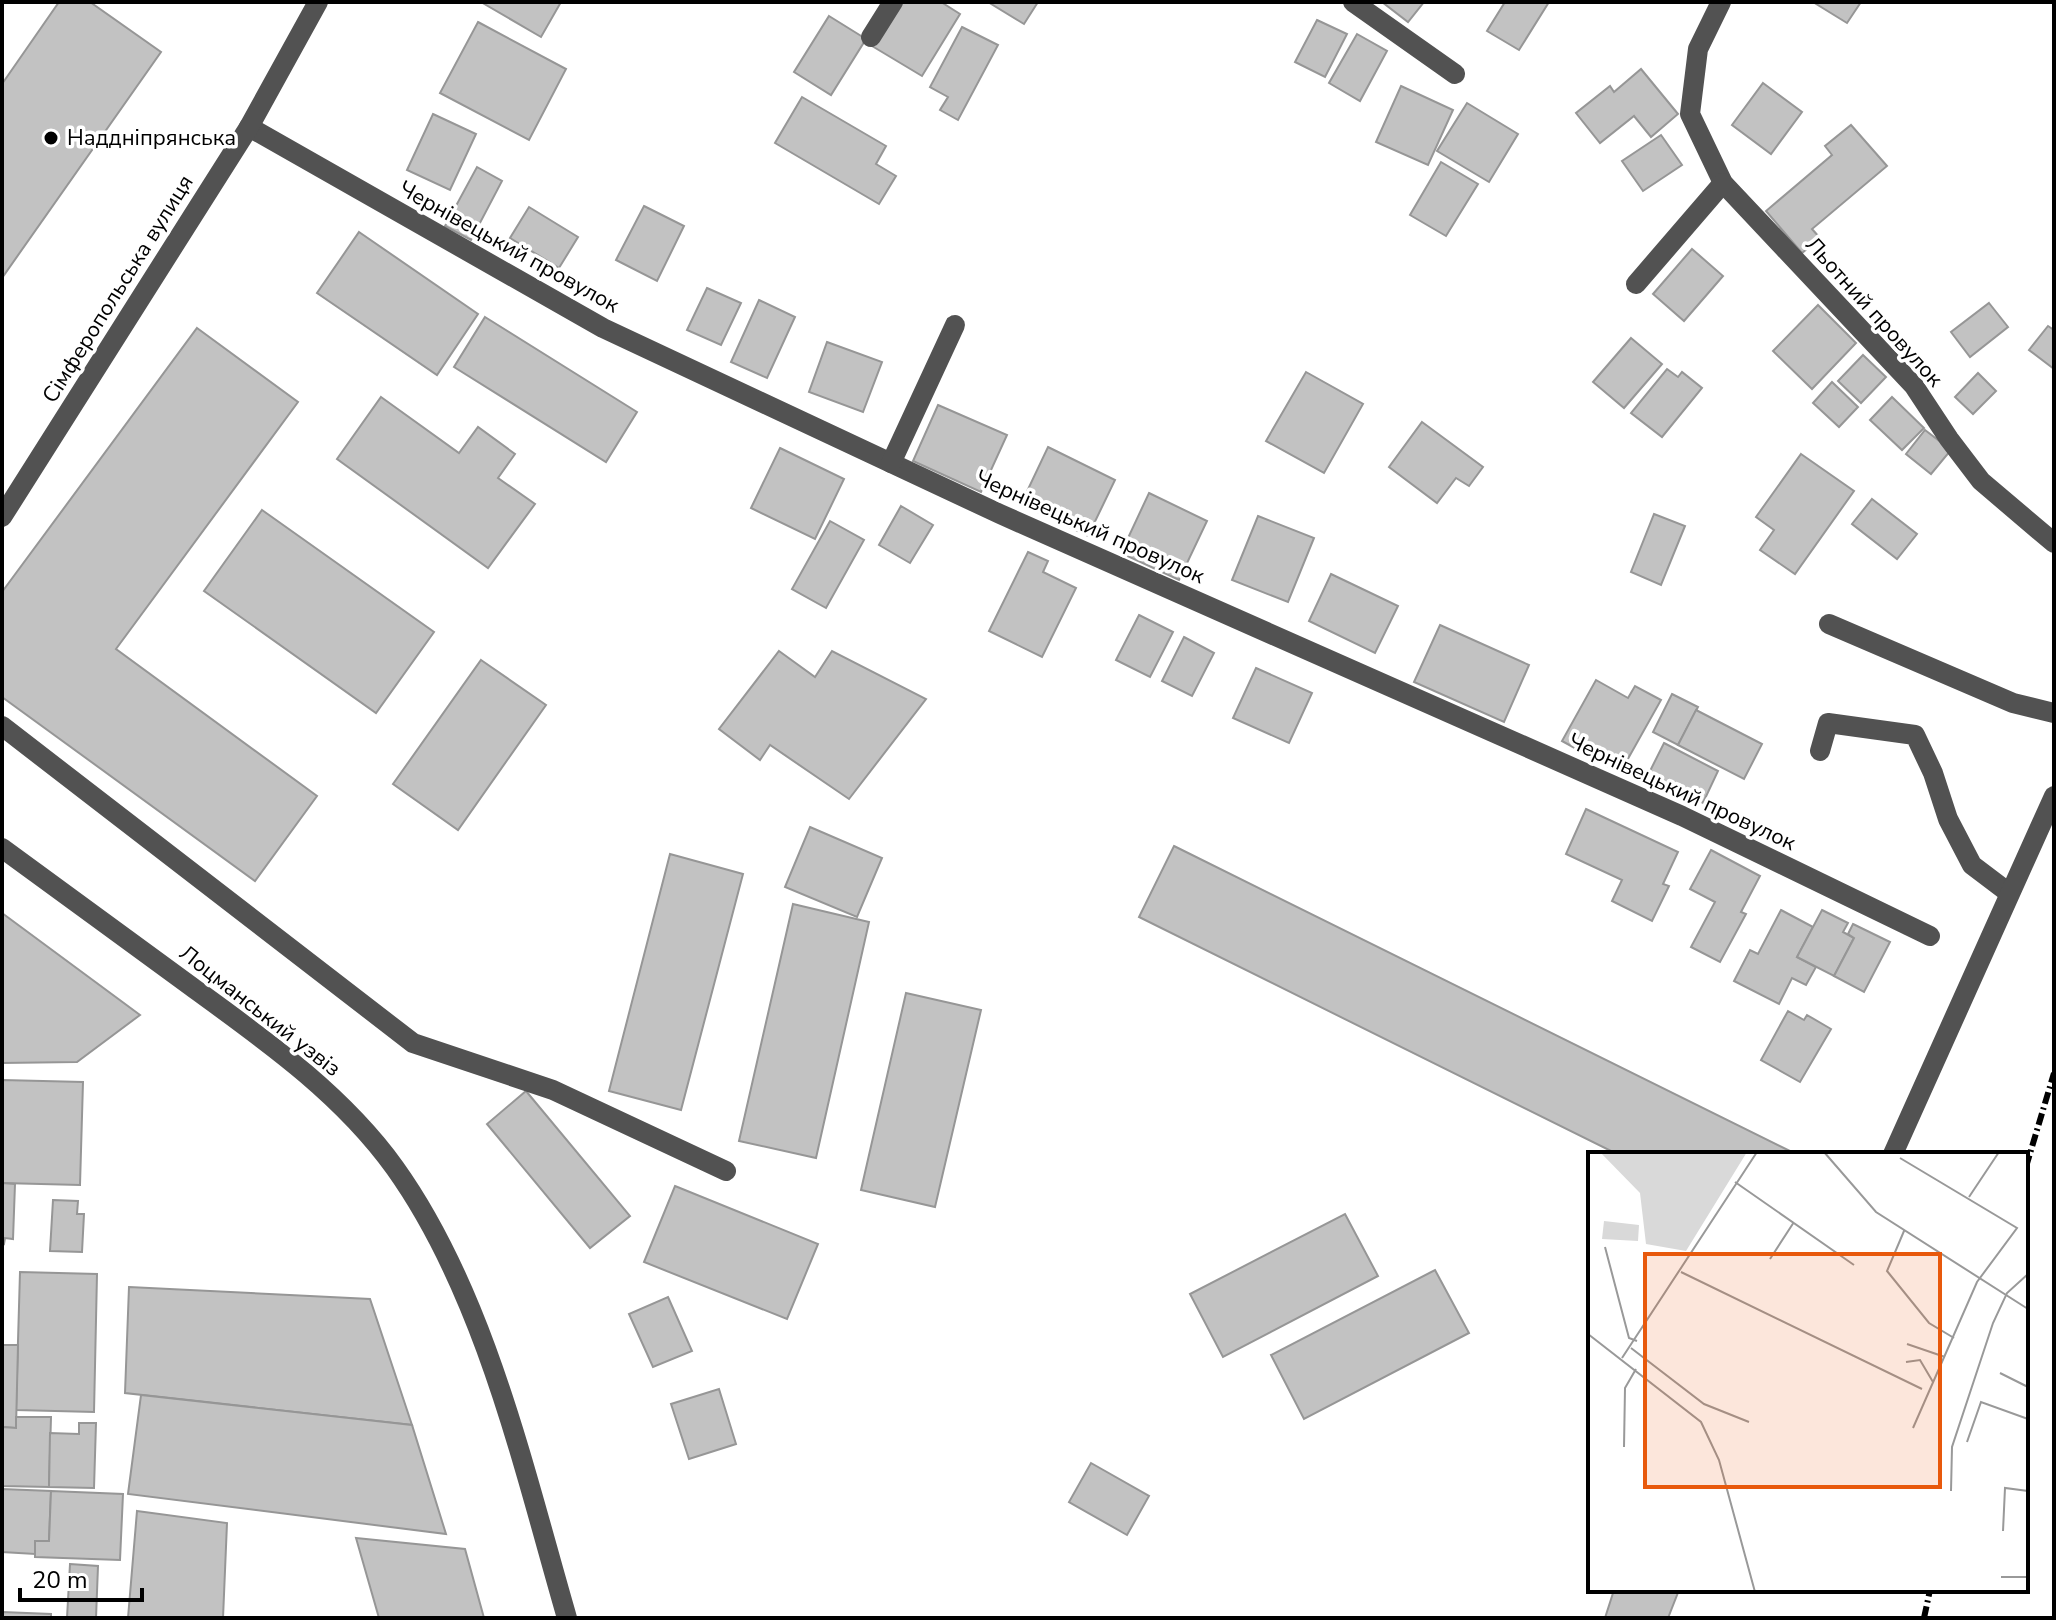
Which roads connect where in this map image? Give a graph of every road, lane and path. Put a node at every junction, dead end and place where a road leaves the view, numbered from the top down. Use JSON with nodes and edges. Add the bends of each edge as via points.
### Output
{"nodes":[{"id":1,"x":318,"y":2,"type":"edge"},
{"id":2,"x":893,"y":2,"type":"edge"},
{"id":3,"x":1353,"y":2,"type":"edge"},
{"id":4,"x":1721,"y":2,"type":"edge"},
{"id":5,"x":871,"y":37,"type":"dead end"},
{"id":6,"x":1455,"y":74,"type":"dead end"},
{"id":7,"x":249,"y":127,"type":"junction"},
{"id":8,"x":1723,"y":183,"type":"junction"},
{"id":9,"x":1636,"y":284,"type":"dead end"},
{"id":10,"x":955,"y":325,"type":"dead end"},
{"id":11,"x":891,"y":463,"type":"junction"},
{"id":12,"x":2,"y":517,"type":"edge"},
{"id":13,"x":2054,"y":543,"type":"edge"},
{"id":14,"x":1829,"y":624,"type":"dead end"},
{"id":15,"x":2054,"y":713,"type":"edge"},
{"id":16,"x":2,"y":726,"type":"edge"},
{"id":17,"x":1820,"y":751,"type":"dead end"},
{"id":18,"x":2054,"y":796,"type":"edge"},
{"id":19,"x":2,"y":848,"type":"edge"},
{"id":20,"x":2009,"y":893,"type":"junction"},
{"id":21,"x":1930,"y":936,"type":"dead end"},
{"id":22,"x":1894,"y":1152,"type":"edge"},
{"id":23,"x":726,"y":1171,"type":"dead end"},
{"id":24,"x":567,"y":1618,"type":"edge"}],
"edges":[{"from":1,"to":7,"type":"street","name":"Сімферопольська вулиця"},
{"from":2,"to":5,"type":"street"},
{"from":3,"to":6,"type":"street"},
{"from":4,"to":8,"type":"street","name":"Льотний провулок","via":[[1698,49],[1690,114]]},
{"from":7,"to":11,"type":"street","name":"Чернівецький провулок","via":[[603,328]]},
{"from":7,"to":12,"type":"street","name":"Сімферопольська вулиця"},
{"from":8,"to":9,"type":"street"},
{"from":8,"to":13,"type":"street","name":"Льотний провулок","via":[[1914,386],[1981,481]]},
{"from":10,"to":11,"type":"street"},
{"from":11,"to":21,"type":"street","name":"Чернівецький провулок","via":[[1682,816]]},
{"from":14,"to":15,"type":"street","via":[[2013,703]]},
{"from":16,"to":23,"type":"street","via":[[413,1043],[553,1090]]},
{"from":17,"to":20,"type":"street","via":[[1828,723],[1915,735],[1972,865]]},
{"from":18,"to":20,"type":"street"},
{"from":19,"to":24,"type":"street","name":"Лоцманський узвіз","via":[[282,1053],[337,1102],[394,1167],[465,1294]]},
{"from":20,"to":22,"type":"street"}]}
